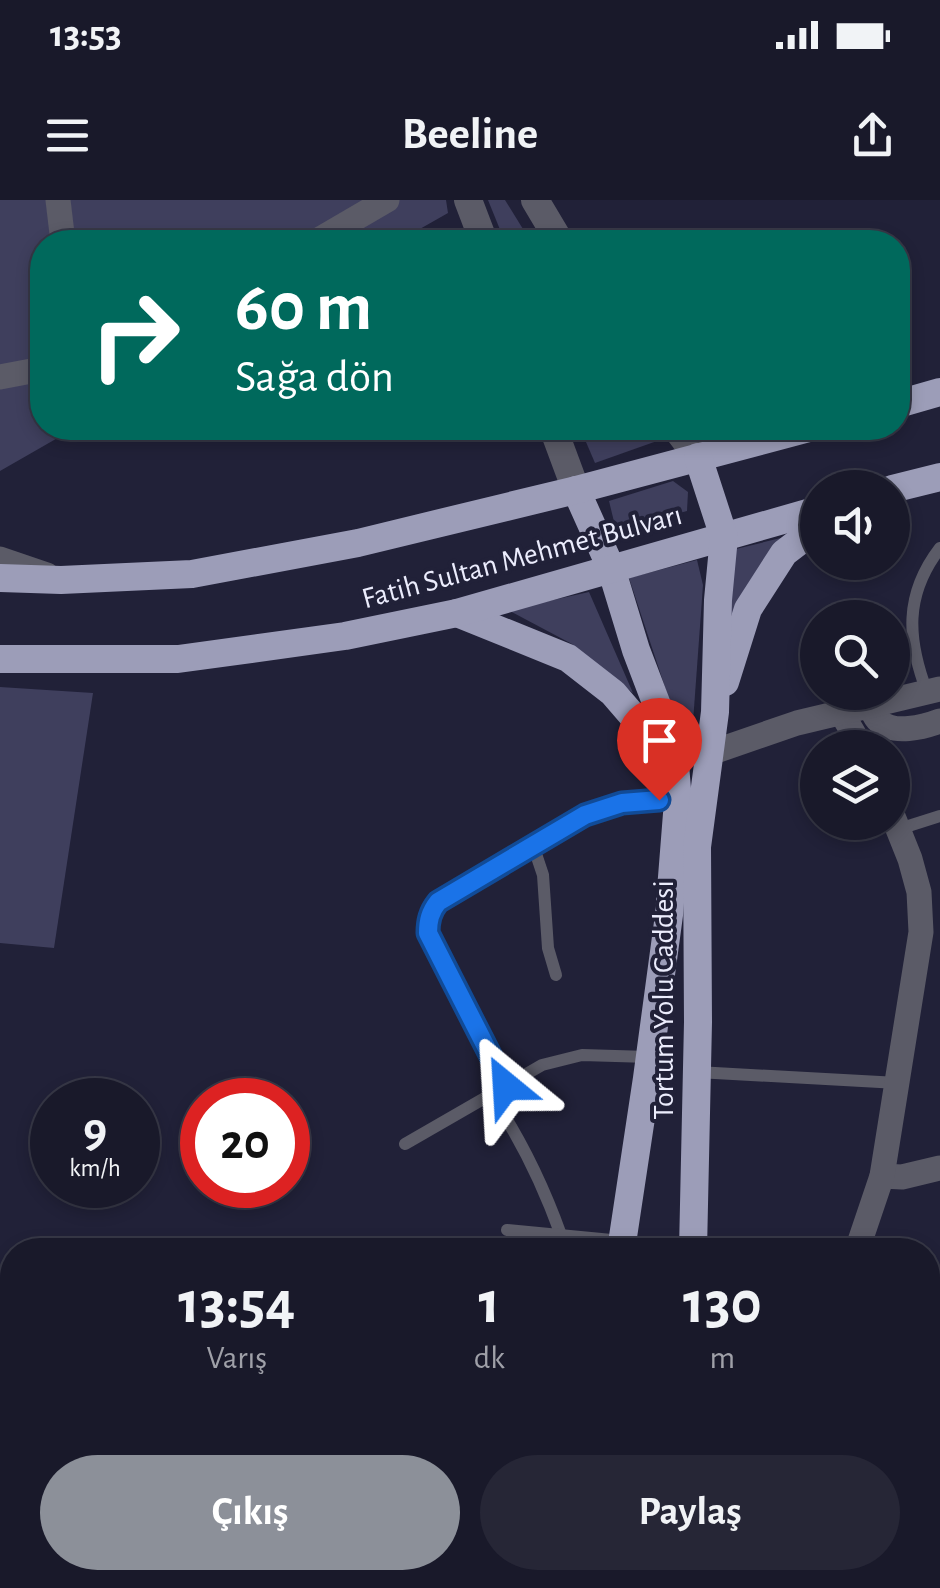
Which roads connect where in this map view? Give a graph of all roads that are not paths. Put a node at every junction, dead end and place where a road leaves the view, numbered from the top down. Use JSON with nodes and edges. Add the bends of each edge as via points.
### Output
{"nodes":[{"id":1,"x":58,"y":200,"type":"edge"},
{"id":2,"x":387,"y":200,"type":"edge"},
{"id":3,"x":468,"y":200,"type":"edge"},
{"id":4,"x":536,"y":200,"type":"edge"},
{"id":5,"x":61,"y":230,"type":"edge"},
{"id":6,"x":336,"y":230,"type":"edge"},
{"id":7,"x":479,"y":230,"type":"edge"},
{"id":8,"x":553,"y":230,"type":"edge"},
{"id":9,"x":30,"y":371,"type":"edge"},
{"id":10,"x":0,"y":378,"type":"edge"},
{"id":11,"x":940,"y":392,"type":"edge"},
{"id":12,"x":910,"y":401,"type":"edge"},
{"id":13,"x":557,"y":440,"type":"edge"},
{"id":14,"x":685,"y":440,"type":"edge"},
{"id":15,"x":763,"y":440,"type":"edge"},
{"id":16,"x":698,"y":457,"type":"junction"},
{"id":17,"x":940,"y":477,"type":"edge"},
{"id":18,"x":910,"y":484,"type":"edge"},
{"id":19,"x":576,"y":490,"type":"junction"},
{"id":20,"x":800,"y":515,"type":"edge"},
{"id":21,"x":724,"y":537,"type":"junction"},
{"id":22,"x":800,"y":540,"type":"edge"},
{"id":23,"x":940,"y":548,"type":"edge"},
{"id":24,"x":0,"y":559,"type":"edge"},
{"id":25,"x":611,"y":568,"type":"junction"},
{"id":26,"x":0,"y":578,"type":"edge"},
{"id":27,"x":61,"y":580,"type":"junction"},
{"id":28,"x":457,"y":613,"type":"junction"},
{"id":29,"x":0,"y":658,"type":"edge"},
{"id":30,"x":934,"y":690,"type":"edge"},
{"id":31,"x":851,"y":710,"type":"edge"},
{"id":32,"x":872,"y":710,"type":"edge"},
{"id":33,"x":716,"y":712,"type":"junction"},
{"id":34,"x":842,"y":712,"type":"junction"},
{"id":35,"x":940,"y":722,"type":"edge"},
{"id":36,"x":852,"y":730,"type":"edge"},
{"id":37,"x":710,"y":754,"type":"junction"},
{"id":38,"x":675,"y":765,"type":"junction"},
{"id":39,"x":678,"y":801,"type":"junction"},
{"id":40,"x":940,"y":816,"type":"edge"},
{"id":41,"x":910,"y":820,"type":"edge"},
{"id":42,"x":902,"y":840,"type":"edge"},
{"id":43,"x":533,"y":846,"type":"junction"},
{"id":44,"x":556,"y":975,"type":"dead end"},
{"id":45,"x":648,"y":1056,"type":"junction"},
{"id":46,"x":697,"y":1072,"type":"junction"},
{"id":47,"x":898,"y":1082,"type":"junction"},
{"id":48,"x":506,"y":1086,"type":"junction"},
{"id":49,"x":491,"y":1095,"type":"junction"},
{"id":50,"x":404,"y":1144,"type":"dead end"},
{"id":51,"x":940,"y":1168,"type":"edge"},
{"id":52,"x":882,"y":1176,"type":"junction"},
{"id":53,"x":507,"y":1230,"type":"dead end"},
{"id":54,"x":561,"y":1235,"type":"junction"},
{"id":55,"x":579,"y":1238,"type":"edge"},
{"id":56,"x":622,"y":1238,"type":"edge"},
{"id":57,"x":694,"y":1238,"type":"edge"},
{"id":58,"x":861,"y":1238,"type":"edge"}],
"edges":[{"from":1,"to":5,"type":"street"},
{"from":2,"to":6,"type":"street"},
{"from":3,"to":7,"type":"street"},
{"from":4,"to":8,"type":"street"},
{"from":9,"to":10,"type":"street"},
{"from":11,"to":12,"type":"highway"},
{"from":13,"to":19,"type":"street"},
{"from":14,"to":16,"type":"street"},
{"from":15,"to":16,"type":"highway","name":"Fatih Sultan Mehmet Bulvarı"},
{"from":16,"to":19,"type":"highway","name":"Fatih Sultan Mehmet Bulvarı"},
{"from":16,"to":21,"type":"highway","name":"Tortum Yolu Caddesi"},
{"from":17,"to":18,"type":"highway"},
{"from":19,"to":25,"type":"highway","name":"Tortum Yolu Caddesi"},
{"from":19,"to":27,"type":"highway","name":"Fatih Sultan Mehmet Bulvarı","via":[[192,574]]},
{"from":20,"to":21,"type":"highway","name":"Fatih Sultan Mehmet Bulvarı"},
{"from":21,"to":25,"type":"highway","name":"Fatih Sultan Mehmet Bulvarı"},
{"from":21,"to":33,"type":"highway","name":"Tortum Yolu Caddesi"},
{"from":22,"to":33,"type":"highway","via":[[784,553],[748,609]]},
{"from":23,"to":30,"type":"lane","via":[[916,593],[911,625],[914,656]]},
{"from":24,"to":27,"type":"street"},
{"from":25,"to":28,"type":"highway","name":"Fatih Sultan Mehmet Bulvarı"},
{"from":25,"to":38,"type":"highway","name":"Tortum Yolu Caddesi"},
{"from":26,"to":27,"type":"highway","name":"Fatih Sultan Mehmet Bulvarı"},
{"from":28,"to":29,"type":"highway","name":"Fatih Sultan Mehmet Bulvarı","via":[[178,660]]},
{"from":28,"to":38,"type":"highway","via":[[568,658],[613,693]]},
{"from":31,"to":34,"type":"street"},
{"from":32,"to":35,"type":"street","via":[[894,729]]},
{"from":33,"to":37,"type":"highway","name":"Tortum Yolu Caddesi"},
{"from":34,"to":36,"type":"street"},
{"from":34,"to":37,"type":"street"},
{"from":37,"to":46,"type":"highway","name":"Tortum Yolu Caddesi","via":[[697,847]]},
{"from":38,"to":39,"type":"highway","name":"Tortum Yolu Caddesi"},
{"from":39,"to":43,"type":"lane","via":[[603,808]]},
{"from":39,"to":45,"type":"highway","name":"Tortum Yolu Caddesi"},
{"from":40,"to":41,"type":"lane"},
{"from":42,"to":47,"type":"street","via":[[919,892],[921,932]]},
{"from":43,"to":44,"type":"lane"},
{"from":43,"to":48,"type":"lane","via":[[438,902],[428,924]]},
{"from":45,"to":48,"type":"lane","via":[[582,1055],[542,1065]]},
{"from":45,"to":56,"type":"highway","name":"Tortum Yolu Caddesi"},
{"from":46,"to":47,"type":"lane"},
{"from":46,"to":57,"type":"highway","name":"Tortum Yolu Caddesi"},
{"from":47,"to":52,"type":"street"},
{"from":48,"to":49,"type":"lane"},
{"from":49,"to":50,"type":"lane"},
{"from":49,"to":54,"type":"lane","via":[[535,1170]]},
{"from":51,"to":52,"type":"street"},
{"from":52,"to":58,"type":"street"},
{"from":53,"to":54,"type":"lane"},
{"from":54,"to":55,"type":"lane"}]}
